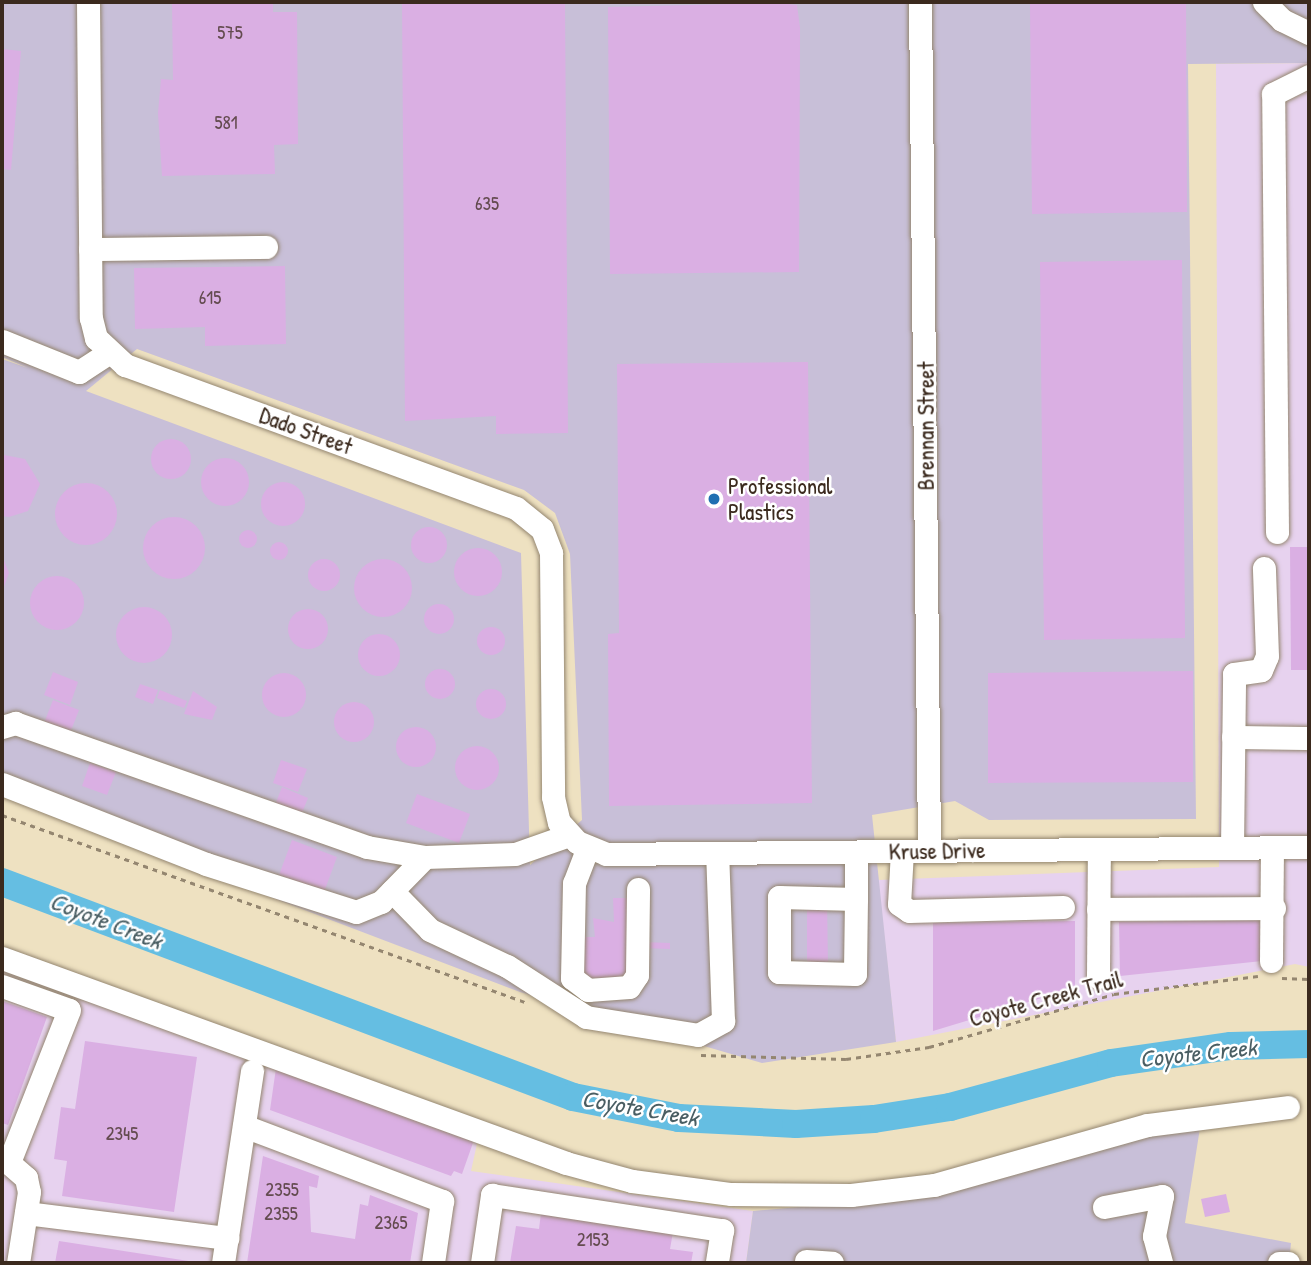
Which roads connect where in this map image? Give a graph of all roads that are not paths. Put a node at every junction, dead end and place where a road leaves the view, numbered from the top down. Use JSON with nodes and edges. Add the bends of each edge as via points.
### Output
{"nodes":[{"id":1,"x":88,"y":2,"type":"edge"},
{"id":2,"x":920,"y":2,"type":"edge"},
{"id":3,"x":1264,"y":2,"type":"edge"},
{"id":4,"x":1309,"y":33,"type":"edge"},
{"id":5,"x":1309,"y":76,"type":"edge"},
{"id":6,"x":266,"y":247,"type":"dead end"},
{"id":7,"x":90,"y":249,"type":"junction"},
{"id":8,"x":2,"y":341,"type":"edge"},
{"id":9,"x":108,"y":353,"type":"junction"},
{"id":10,"x":1277,"y":532,"type":"dead end"},
{"id":11,"x":1264,"y":568,"type":"dead end"},
{"id":12,"x":2,"y":727,"type":"edge"},
{"id":13,"x":1233,"y":737,"type":"junction"},
{"id":14,"x":1309,"y":738,"type":"edge"},
{"id":15,"x":2,"y":784,"type":"edge"},
{"id":16,"x":579,"y":841,"type":"junction"},
{"id":17,"x":1309,"y":847,"type":"edge"},
{"id":18,"x":1232,"y":848,"type":"junction"},
{"id":19,"x":1272,"y":848,"type":"junction"},
{"id":20,"x":1099,"y":849,"type":"junction"},
{"id":21,"x":902,"y":851,"type":"junction"},
{"id":22,"x":929,"y":851,"type":"junction"},
{"id":23,"x":856,"y":852,"type":"junction"},
{"id":24,"x":717,"y":853,"type":"junction"},
{"id":25,"x":425,"y":856,"type":"junction"},
{"id":26,"x":638,"y":888,"type":"dead end"},
{"id":27,"x":392,"y":891,"type":"junction"},
{"id":28,"x":856,"y":899,"type":"junction"},
{"id":29,"x":1063,"y":907,"type":"dead end"},
{"id":30,"x":1274,"y":908,"type":"junction"},
{"id":31,"x":1098,"y":909,"type":"junction"},
{"id":32,"x":2,"y":958,"type":"edge"},
{"id":33,"x":1268,"y":972,"type":"road end"},
{"id":34,"x":1098,"y":977,"type":"dead end"},
{"id":35,"x":2,"y":986,"type":"edge"},
{"id":36,"x":252,"y":1071,"type":"dead end"},
{"id":37,"x":1288,"y":1107,"type":"dead end"},
{"id":38,"x":244,"y":1126,"type":"junction"},
{"id":39,"x":6,"y":1159,"type":"edge"},
{"id":40,"x":1104,"y":1206,"type":"dead end"},
{"id":41,"x":26,"y":1213,"type":"junction"},
{"id":42,"x":227,"y":1238,"type":"junction"},
{"id":43,"x":806,"y":1261,"type":"dead end"},
{"id":44,"x":18,"y":1263,"type":"edge"},
{"id":45,"x":223,"y":1263,"type":"edge"},
{"id":46,"x":433,"y":1263,"type":"edge"},
{"id":47,"x":482,"y":1263,"type":"edge"},
{"id":48,"x":717,"y":1263,"type":"edge"},
{"id":49,"x":832,"y":1263,"type":"edge"},
{"id":50,"x":1161,"y":1263,"type":"edge"},
{"id":51,"x":1279,"y":1263,"type":"edge"},
{"id":52,"x":1288,"y":1263,"type":"edge"}],
"edges":[{"from":1,"to":7,"type":"street"},
{"from":2,"to":22,"type":"street","name":"Brennan Street"},
{"from":3,"to":4,"type":"street","via":[[1282,20]]},
{"from":5,"to":10,"type":"street","via":[[1273,94]]},
{"from":6,"to":7,"type":"street"},
{"from":7,"to":9,"type":"street","via":[[91,317]]},
{"from":8,"to":9,"type":"street","via":[[79,372]]},
{"from":9,"to":16,"type":"street","name":"Dado Street","via":[[125,365],[516,508],[542,529],[551,553],[553,797]]},
{"from":11,"to":13,"type":"street","via":[[1267,656],[1261,670],[1234,674]]},
{"from":12,"to":25,"type":"street","via":[[15,723],[367,847]]},
{"from":13,"to":14,"type":"street"},
{"from":13,"to":18,"type":"street"},
{"from":15,"to":27,"type":"street","via":[[206,864],[348,909],[368,909]]},
{"from":16,"to":24,"type":"street","name":"Kruse Drive","via":[[606,854]]},
{"from":16,"to":25,"type":"street","via":[[526,853]]},
{"from":16,"to":26,"type":"street","via":[[572,978],[588,990],[629,987],[637,975]]},
{"from":17,"to":19,"type":"street","name":"Kruse Drive"},
{"from":18,"to":19,"type":"street","name":"Kruse Drive"},
{"from":18,"to":20,"type":"street","name":"Kruse Drive"},
{"from":19,"to":30,"type":"street"},
{"from":20,"to":22,"type":"street","name":"Kruse Drive"},
{"from":20,"to":31,"type":"street"},
{"from":21,"to":22,"type":"street","name":"Kruse Drive"},
{"from":21,"to":23,"type":"street","name":"Kruse Drive"},
{"from":21,"to":29,"type":"street","via":[[899,904],[909,911]]},
{"from":23,"to":24,"type":"street","name":"Kruse Drive"},
{"from":23,"to":28,"type":"street"},
{"from":24,"to":27,"type":"street","via":[[723,1021],[698,1035],[586,1017],[507,966],[430,930]]},
{"from":25,"to":27,"type":"street"},
{"from":28,"to":28,"type":"street","via":[[855,974],[779,972],[779,897]]},
{"from":30,"to":31,"type":"street"},
{"from":30,"to":33,"type":"street"},
{"from":31,"to":34,"type":"street"},
{"from":32,"to":37,"type":"street","via":[[566,1163],[632,1181],[732,1194],[851,1195],[934,1185],[1148,1125]]},
{"from":35,"to":39,"type":"street","via":[[69,1010]]},
{"from":36,"to":38,"type":"street"},
{"from":38,"to":42,"type":"street"},
{"from":38,"to":46,"type":"street","via":[[442,1200]]},
{"from":39,"to":41,"type":"street","via":[[26,1178]]},
{"from":40,"to":50,"type":"street","via":[[1162,1196],[1154,1236]]},
{"from":41,"to":42,"type":"street"},
{"from":41,"to":44,"type":"street"},
{"from":42,"to":45,"type":"street"},
{"from":43,"to":49,"type":"street"},
{"from":47,"to":48,"type":"street","via":[[492,1195],[722,1230]]},
{"from":51,"to":52,"type":"street"}]}
